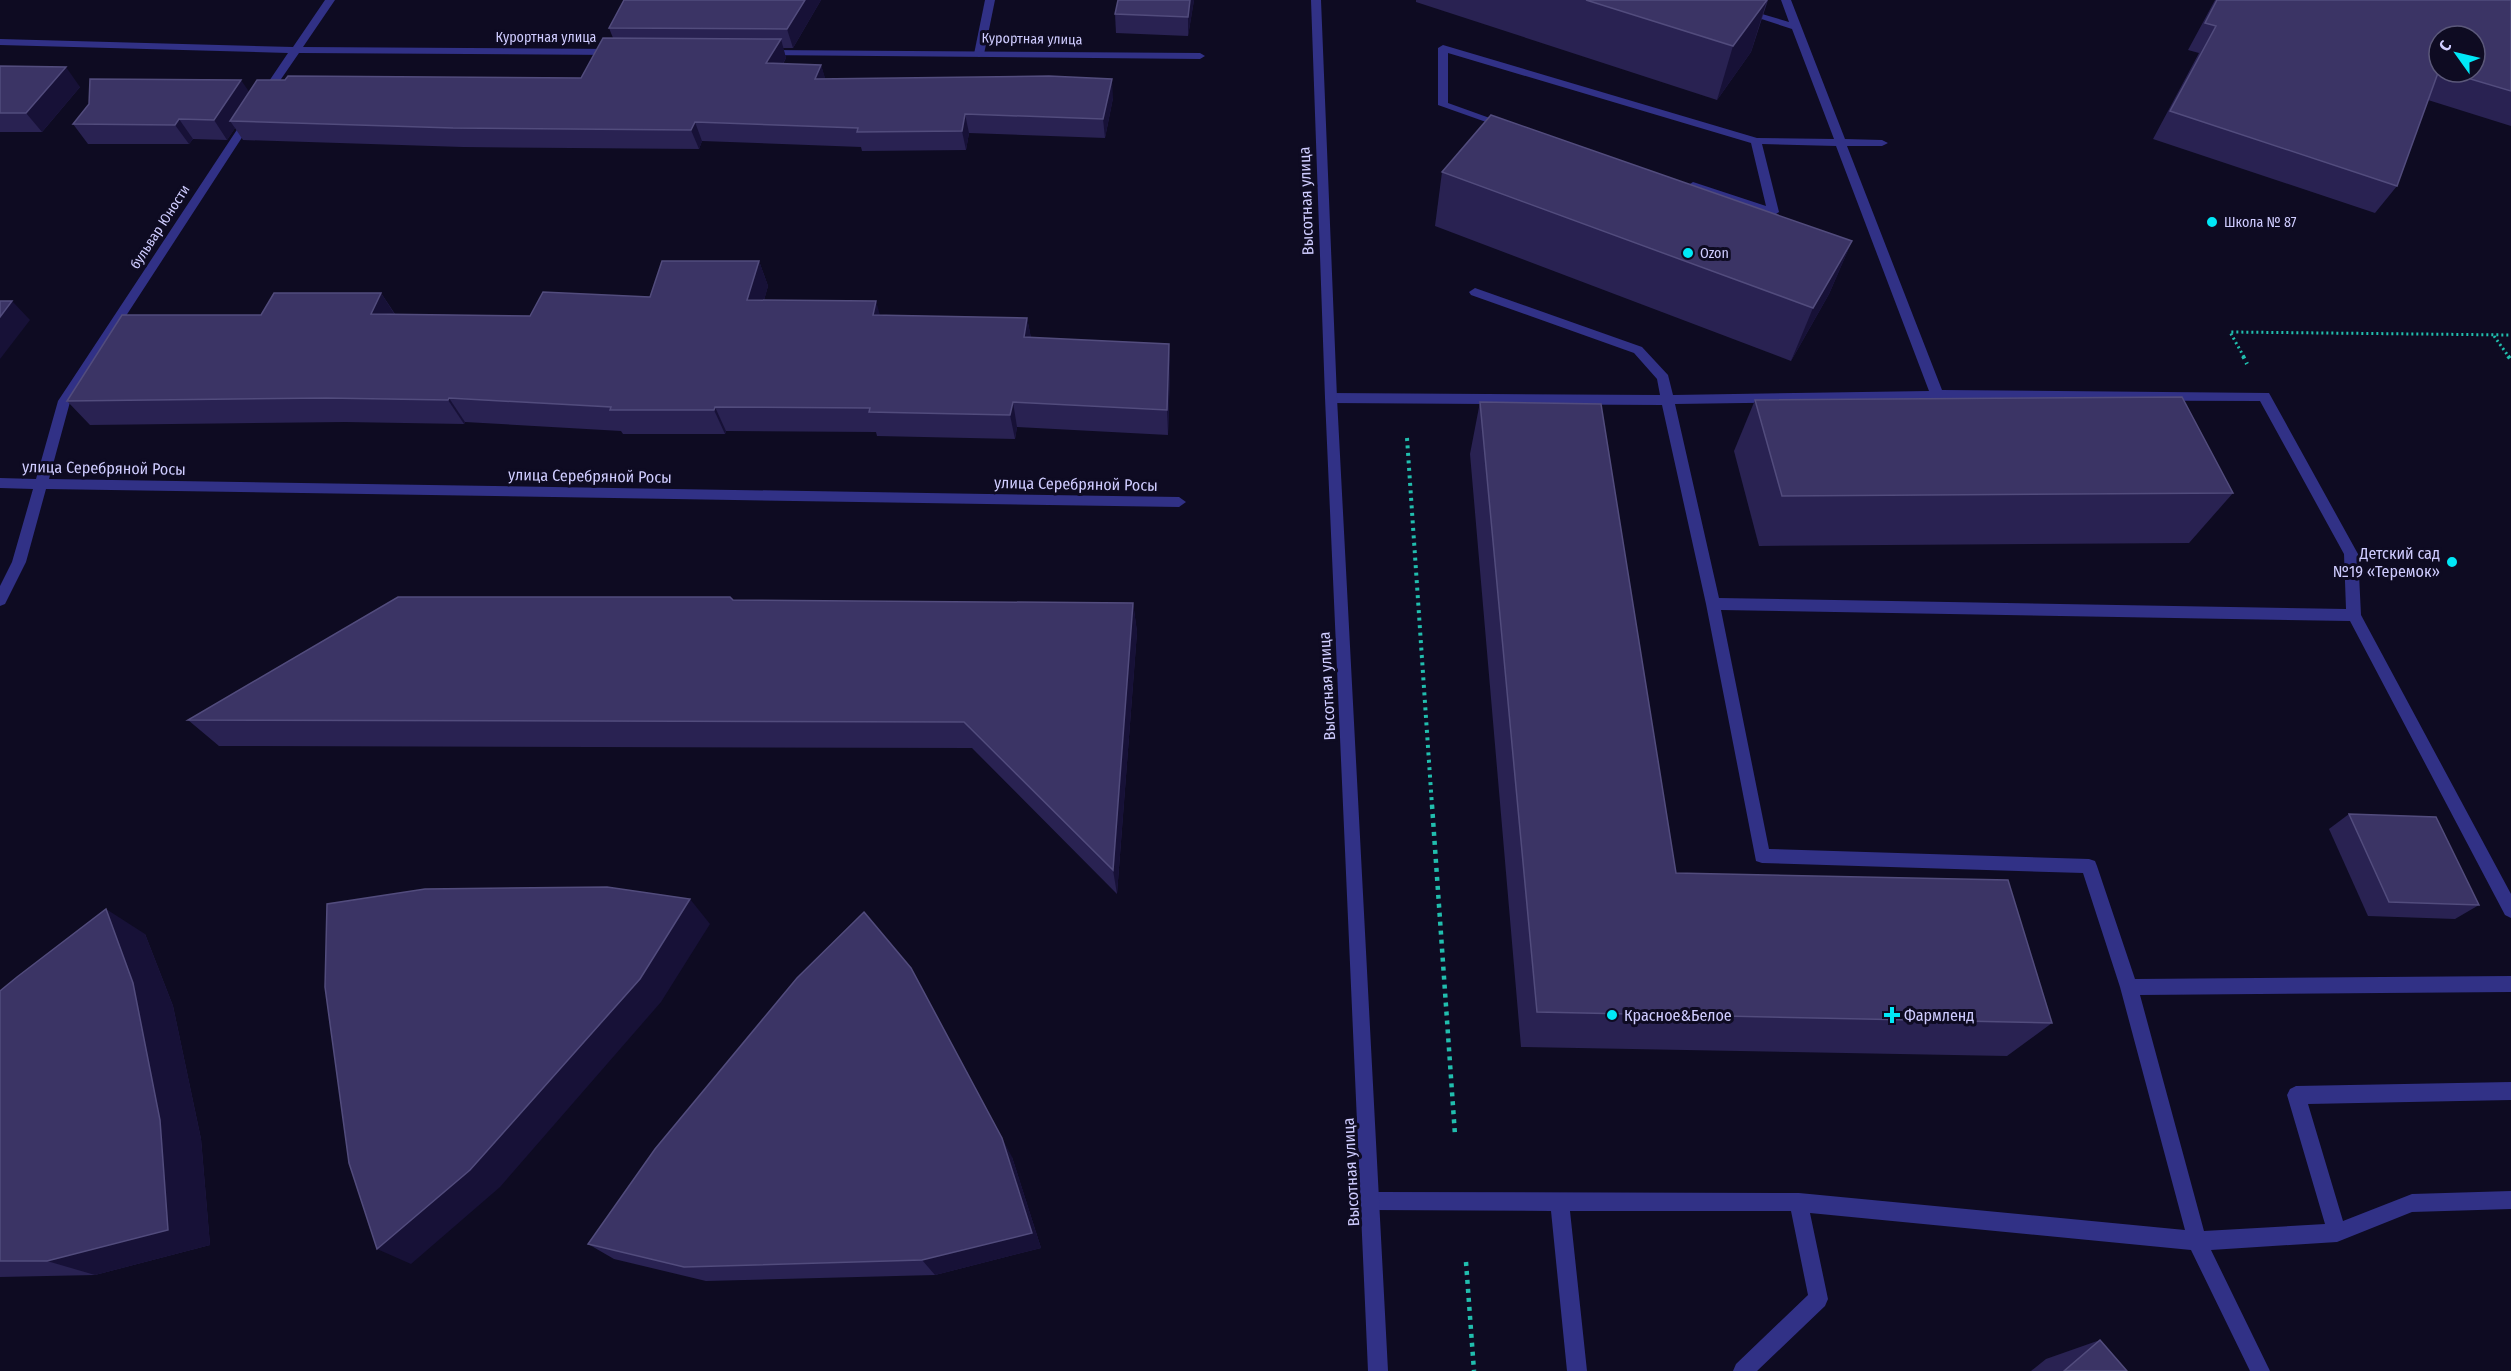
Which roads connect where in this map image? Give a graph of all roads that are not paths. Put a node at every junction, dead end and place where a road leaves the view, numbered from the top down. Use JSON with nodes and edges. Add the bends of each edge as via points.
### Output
{"nodes":[{"id":1,"x":330,"y":0,"type":"edge"},
{"id":2,"x":990,"y":0,"type":"edge"},
{"id":3,"x":1316,"y":0,"type":"edge"},
{"id":4,"x":1786,"y":0,"type":"edge"},
{"id":5,"x":1734,"y":9,"type":"edge"},
{"id":6,"x":1797,"y":27,"type":"junction"},
{"id":7,"x":0,"y":42,"type":"edge"},
{"id":8,"x":294,"y":50,"type":"junction"},
{"id":9,"x":625,"y":52,"type":"edge"},
{"id":10,"x":755,"y":53,"type":"edge"},
{"id":11,"x":980,"y":54,"type":"junction"},
{"id":12,"x":1200,"y":56,"type":"dead end"},
{"id":13,"x":1523,"y":130,"type":"edge"},
{"id":14,"x":1756,"y":141,"type":"junction"},
{"id":15,"x":1840,"y":141,"type":"junction"},
{"id":16,"x":1882,"y":143,"type":"dead end"},
{"id":17,"x":1682,"y":182,"type":"edge"},
{"id":18,"x":1475,"y":292,"type":"dead end"},
{"id":19,"x":1937,"y":395,"type":"junction"},
{"id":20,"x":1331,"y":398,"type":"junction"},
{"id":21,"x":1670,"y":400,"type":"junction"},
{"id":22,"x":0,"y":483,"type":"edge"},
{"id":23,"x":40,"y":483,"type":"junction"},
{"id":24,"x":1179,"y":502,"type":"dead end"},
{"id":25,"x":0,"y":600,"type":"edge"},
{"id":26,"x":1713,"y":604,"type":"junction"},
{"id":27,"x":2354,"y":615,"type":"junction"},
{"id":28,"x":2511,"y":910,"type":"edge"},
{"id":29,"x":2511,"y":984,"type":"edge"},
{"id":30,"x":2129,"y":987,"type":"junction"},
{"id":31,"x":2511,"y":1091,"type":"edge"},
{"id":32,"x":2511,"y":1200,"type":"edge"},
{"id":33,"x":1371,"y":1201,"type":"junction"},
{"id":34,"x":1560,"y":1202,"type":"junction"},
{"id":35,"x":1800,"y":1202,"type":"junction"},
{"id":36,"x":2337,"y":1233,"type":"junction"},
{"id":37,"x":2197,"y":1241,"type":"junction"},
{"id":38,"x":1378,"y":1371,"type":"edge"},
{"id":39,"x":1577,"y":1371,"type":"edge"},
{"id":40,"x":1743,"y":1371,"type":"edge"},
{"id":41,"x":2260,"y":1371,"type":"edge"}],
"edges":[{"from":1,"to":8,"type":"street","name":"бульвар Юности"},
{"from":2,"to":11,"type":"street"},
{"from":3,"to":20,"type":"street","name":"Высотная улица"},
{"from":4,"to":6,"type":"street"},
{"from":5,"to":6,"type":"street"},
{"from":6,"to":15,"type":"street"},
{"from":7,"to":8,"type":"street","name":"Курортная улица"},
{"from":8,"to":9,"type":"street","name":"Курортная улица"},
{"from":8,"to":23,"type":"street","name":"бульвар Юности","via":[[64,400]]},
{"from":10,"to":11,"type":"street","name":"Курортная улица"},
{"from":11,"to":12,"type":"street","name":"Курортная улица"},
{"from":13,"to":14,"type":"street","via":[[1443,105],[1443,48]]},
{"from":14,"to":15,"type":"street"},
{"from":14,"to":17,"type":"street","via":[[1773,212]]},
{"from":15,"to":16,"type":"street"},
{"from":15,"to":19,"type":"street"},
{"from":18,"to":21,"type":"street","via":[[1638,350],[1663,378]]},
{"from":19,"to":21,"type":"street"},
{"from":19,"to":27,"type":"street","via":[[2264,396],[2351,554]]},
{"from":20,"to":21,"type":"street"},
{"from":20,"to":33,"type":"street","name":"Высотная улица"},
{"from":21,"to":26,"type":"street"},
{"from":22,"to":23,"type":"street","name":"улица Серебряной Росы"},
{"from":23,"to":24,"type":"street","name":"улица Серебряной Росы"},
{"from":23,"to":25,"type":"street","name":"бульвар Юности","via":[[19,562]]},
{"from":26,"to":27,"type":"street"},
{"from":26,"to":30,"type":"street","via":[[1762,856],[2089,866]]},
{"from":27,"to":28,"type":"street"},
{"from":29,"to":30,"type":"street"},
{"from":30,"to":37,"type":"street"},
{"from":31,"to":36,"type":"street","via":[[2296,1095]]},
{"from":32,"to":36,"type":"street","via":[[2412,1203]]},
{"from":33,"to":34,"type":"street"},
{"from":33,"to":38,"type":"street","name":"Высотная улица"},
{"from":34,"to":35,"type":"street"},
{"from":34,"to":39,"type":"street"},
{"from":35,"to":37,"type":"street"},
{"from":35,"to":40,"type":"street","via":[[1818,1299]]},
{"from":36,"to":37,"type":"street"},
{"from":37,"to":41,"type":"street"}]}
